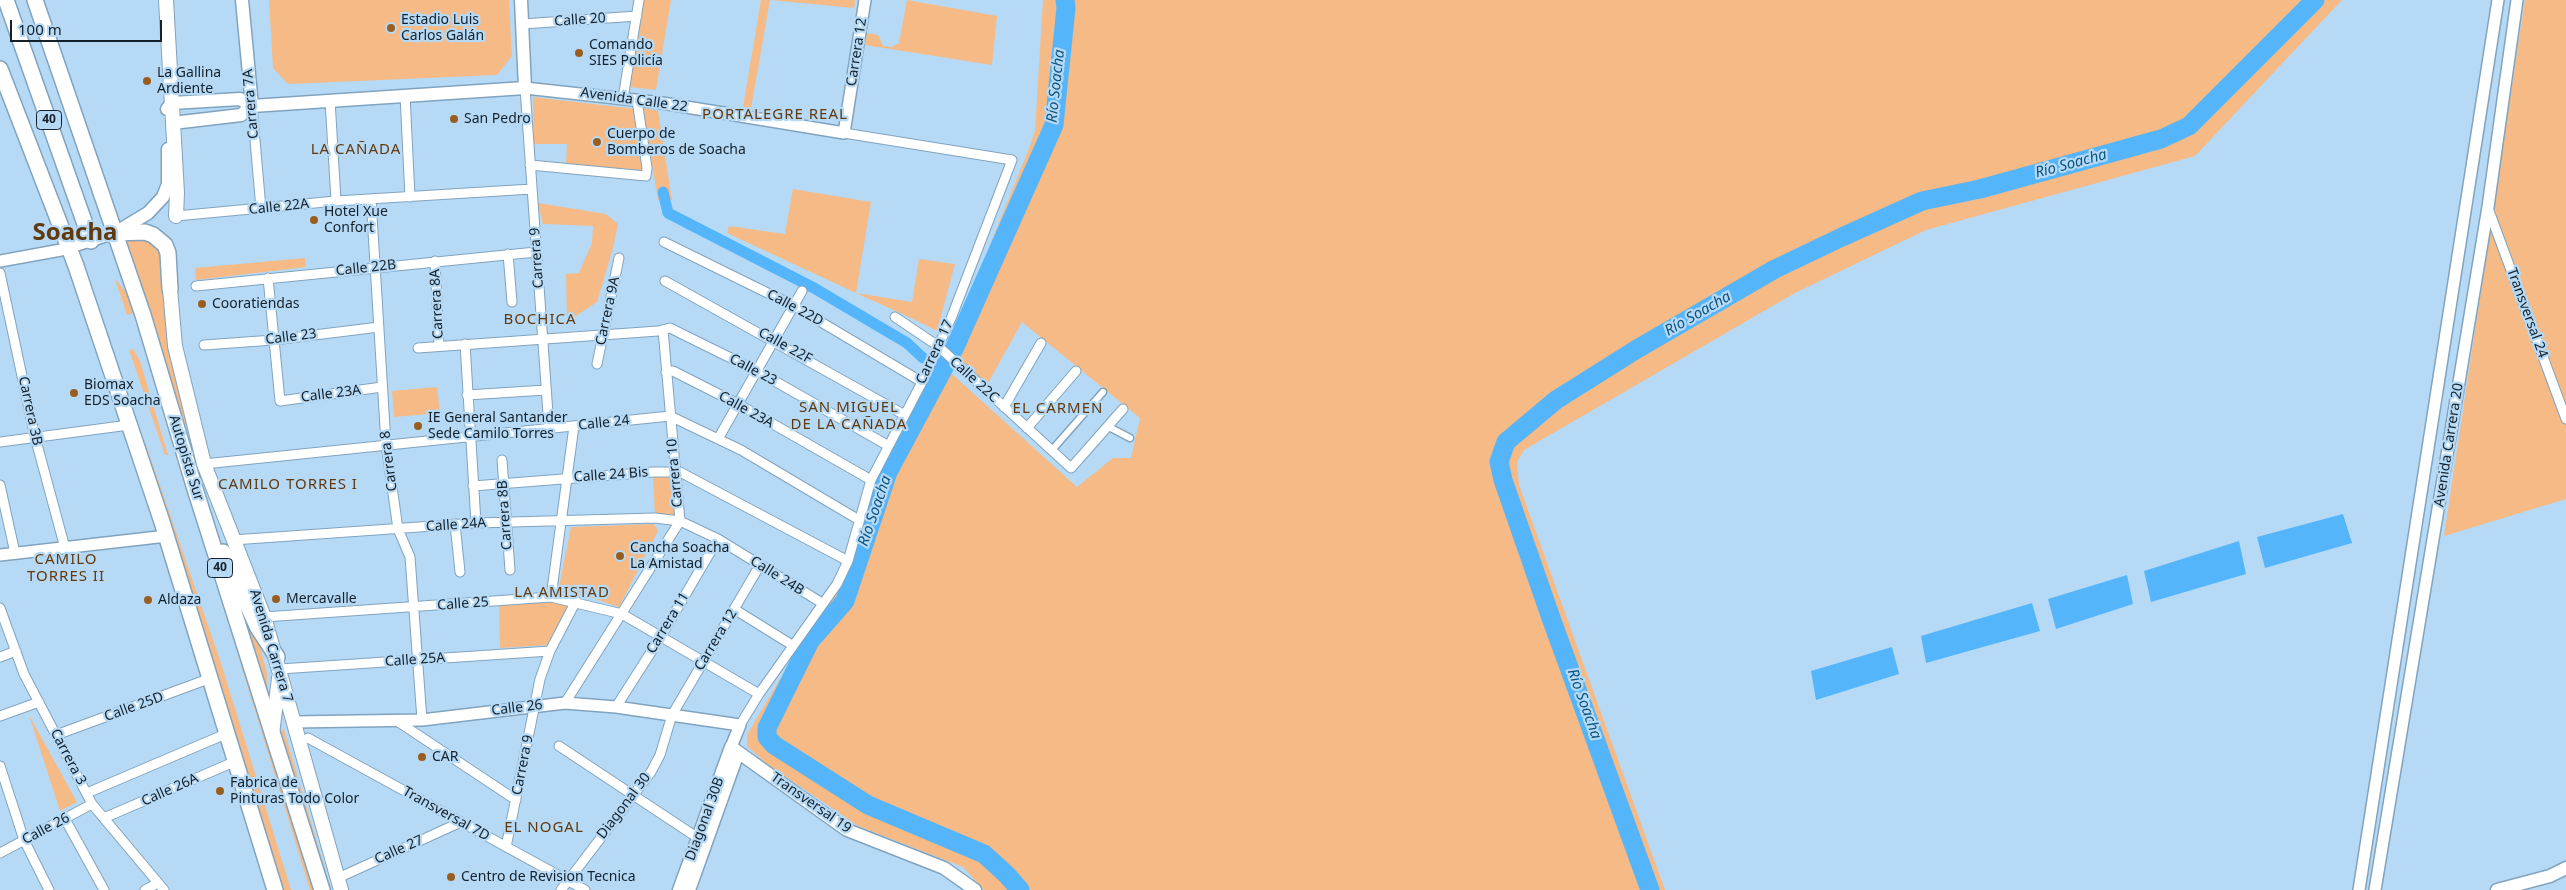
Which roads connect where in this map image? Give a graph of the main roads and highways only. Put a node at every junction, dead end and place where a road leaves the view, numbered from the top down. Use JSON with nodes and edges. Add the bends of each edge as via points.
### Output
{"nodes":[{"id":1,"x":6,"y":0,"type":"edge"},
{"id":2,"x":35,"y":0,"type":"edge"},
{"id":3,"x":166,"y":0,"type":"edge"},
{"id":4,"x":242,"y":0,"type":"edge"},
{"id":5,"x":522,"y":0,"type":"edge"},
{"id":6,"x":0,"y":69,"type":"edge"},
{"id":7,"x":172,"y":103,"type":"junction"},
{"id":8,"x":252,"y":106,"type":"junction"},
{"id":9,"x":173,"y":123,"type":"junction"},
{"id":10,"x":176,"y":216,"type":"road end"},
{"id":11,"x":115,"y":233,"type":"junction"},
{"id":12,"x":91,"y":241,"type":"road end"},
{"id":13,"x":170,"y":288,"type":"joint"},
{"id":14,"x":195,"y":489,"type":"junction"},
{"id":15,"x":278,"y":663,"type":"junction"},
{"id":16,"x":272,"y":734,"type":"junction"},
{"id":17,"x":735,"y":750,"type":"junction"},
{"id":18,"x":2566,"y":868,"type":"edge"},
{"id":19,"x":340,"y":884,"type":"edge"},
{"id":20,"x":276,"y":890,"type":"edge"},
{"id":21,"x":322,"y":890,"type":"edge"},
{"id":22,"x":679,"y":890,"type":"edge"},
{"id":23,"x":689,"y":890,"type":"edge"},
{"id":24,"x":975,"y":890,"type":"edge"},
{"id":25,"x":2498,"y":890,"type":"edge"}],
"edges":[{"from":1,"to":12,"type":"highway","number":"40"},
{"from":2,"to":11,"type":"highway","name":"Autopista Sur","number":"40"},
{"from":3,"to":7,"type":"main road"},
{"from":4,"to":8,"type":"main road","name":"Carrera 7A"},
{"from":5,"to":8,"type":"main road","name":"Avenida Calle 22","via":[[525,88]]},
{"from":6,"to":20,"type":"highway","number":"40","via":[[68,248],[167,536]]},
{"from":7,"to":8,"type":"main road","name":"Avenida Calle 22","via":[[240,99]]},
{"from":7,"to":9,"type":"main road"},
{"from":7,"to":11,"type":"main road","via":[[167,107],[169,174],[163,197],[148,213]]},
{"from":8,"to":9,"type":"main road","name":"Avenida Calle 22","via":[[241,115]]},
{"from":9,"to":10,"type":"main road"},
{"from":11,"to":13,"type":"highway","via":[[144,232],[165,245]]},
{"from":11,"to":14,"type":"highway","name":"Autopista Sur","number":"40"},
{"from":13,"to":15,"type":"main road","name":"Avenida Carrera 7","via":[[175,346],[204,464],[264,617]]},
{"from":14,"to":15,"type":"highway","via":[[246,603]]},
{"from":14,"to":16,"type":"highway","name":"Autopista Sur","number":"40"},
{"from":15,"to":16,"type":"main road"},
{"from":15,"to":19,"type":"main road","name":"Avenida Carrera 7"},
{"from":16,"to":21,"type":"highway","name":"Autopista Sur","number":"40"},
{"from":17,"to":22,"type":"main road","name":"Diagonal 30B"},
{"from":17,"to":23,"type":"main road","name":"Diagonal 30B"},
{"from":17,"to":24,"type":"main road","name":"Transversal 19","via":[[847,830],[944,868]]},
{"from":18,"to":25,"type":"main road","via":[[2550,876]]}]}
